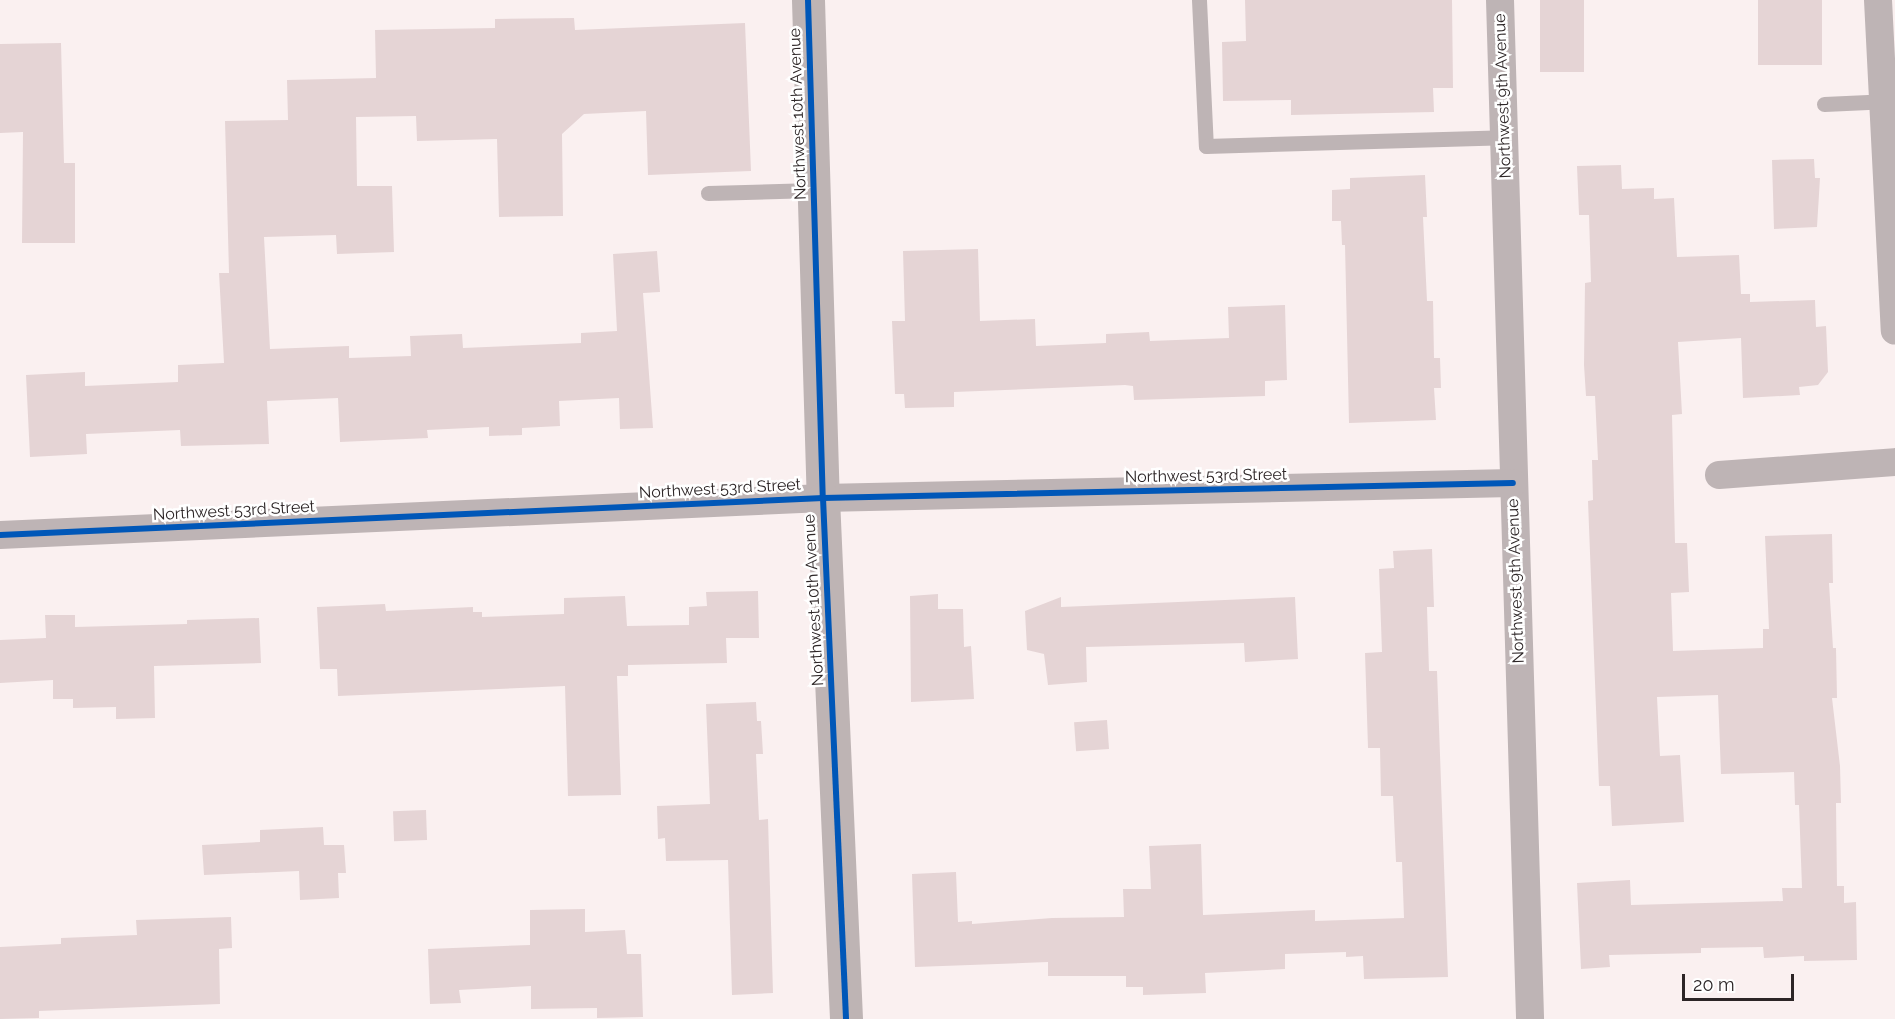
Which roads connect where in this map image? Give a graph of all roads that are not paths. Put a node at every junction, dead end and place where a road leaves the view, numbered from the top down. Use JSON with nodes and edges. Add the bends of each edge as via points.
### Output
{"nodes":[{"id":1,"x":808,"y":0,"type":"edge"},
{"id":2,"x":1199,"y":0,"type":"edge"},
{"id":3,"x":1500,"y":0,"type":"edge"},
{"id":4,"x":1878,"y":0,"type":"edge"},
{"id":5,"x":1889,"y":101,"type":"edge"},
{"id":6,"x":1824,"y":104,"type":"dead end"},
{"id":7,"x":1504,"y":137,"type":"junction"},
{"id":8,"x":814,"y":190,"type":"junction"},
{"id":9,"x":708,"y":193,"type":"dead end"},
{"id":10,"x":1895,"y":331,"type":"edge"},
{"id":11,"x":1895,"y":462,"type":"edge"},
{"id":12,"x":1719,"y":475,"type":"dead end"},
{"id":13,"x":1513,"y":483,"type":"junction"},
{"id":14,"x":824,"y":498,"type":"junction"},
{"id":15,"x":0,"y":536,"type":"edge"},
{"id":16,"x":846,"y":1019,"type":"edge"},
{"id":17,"x":1530,"y":1019,"type":"edge"}],
"edges":[{"from":1,"to":8,"type":"street","name":"Northwest 10th Avenue"},
{"from":2,"to":7,"type":"lane","via":[[1206,146]]},
{"from":3,"to":7,"type":"street","name":"Northwest 9th Avenue"},
{"from":4,"to":5,"type":"street"},
{"from":5,"to":6,"type":"lane"},
{"from":5,"to":10,"type":"street"},
{"from":7,"to":13,"type":"street","name":"Northwest 9th Avenue"},
{"from":8,"to":9,"type":"lane"},
{"from":8,"to":14,"type":"street","name":"Northwest 10th Avenue"},
{"from":11,"to":12,"type":"street"},
{"from":13,"to":14,"type":"street","name":"Northwest 53rd Street"},
{"from":13,"to":17,"type":"street","name":"Northwest 9th Avenue"},
{"from":14,"to":15,"type":"street","name":"Northwest 53rd Street"},
{"from":14,"to":16,"type":"street","name":"Northwest 10th Avenue"}]}
